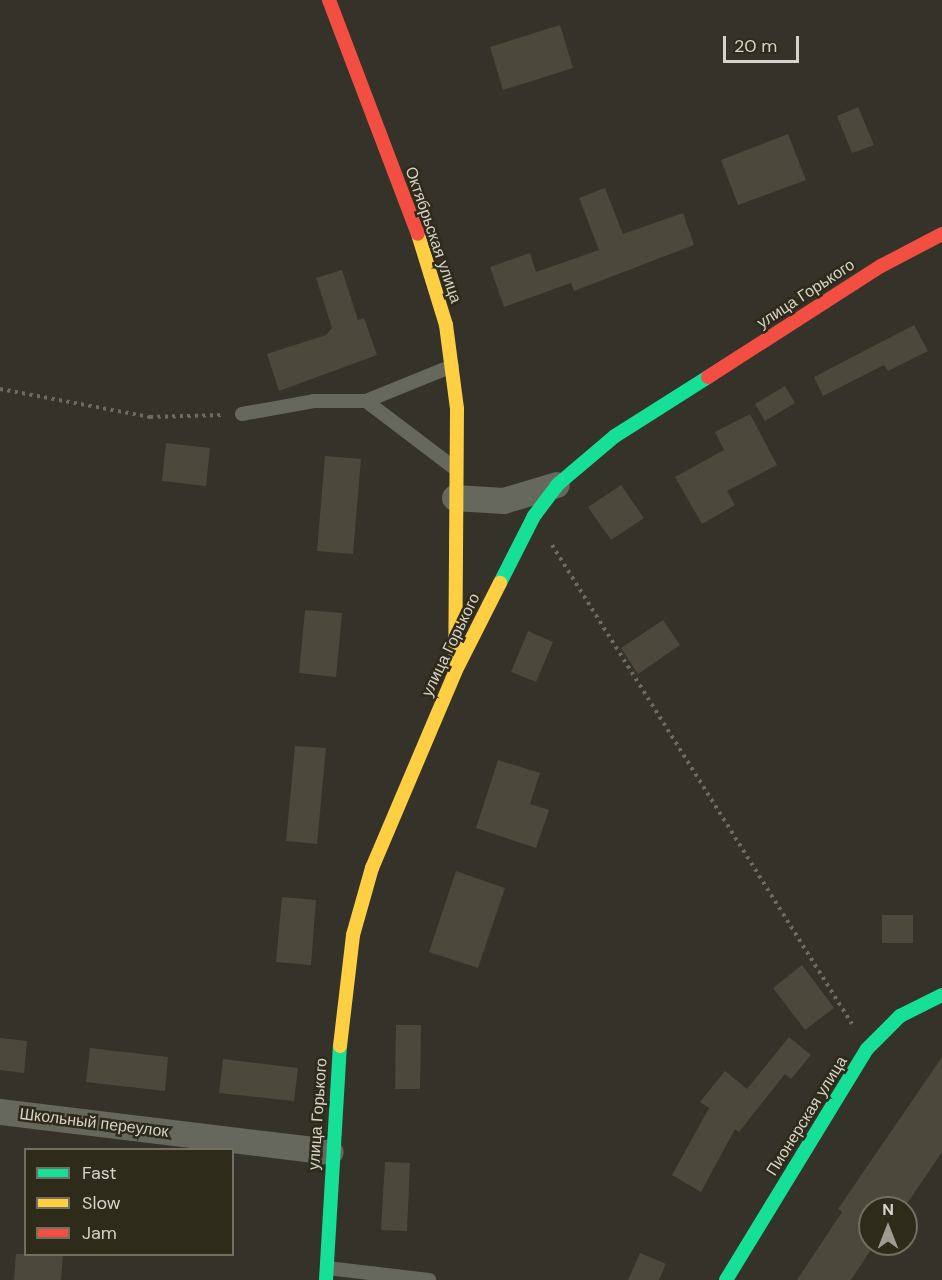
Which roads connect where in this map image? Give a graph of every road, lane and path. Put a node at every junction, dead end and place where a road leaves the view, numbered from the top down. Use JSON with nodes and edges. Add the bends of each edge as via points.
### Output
{"nodes":[{"id":1,"x":329,"y":0,"type":"edge"},
{"id":2,"x":942,"y":234,"type":"edge"},
{"id":3,"x":452,"y":366,"type":"junction"},
{"id":4,"x":0,"y":389,"type":"edge"},
{"id":5,"x":366,"y":401,"type":"junction"},
{"id":6,"x":242,"y":414,"type":"joint"},
{"id":7,"x":457,"y":470,"type":"junction"},
{"id":8,"x":557,"y":485,"type":"junction"},
{"id":9,"x":455,"y":498,"type":"junction"},
{"id":10,"x":534,"y":516,"type":"junction"},
{"id":11,"x":455,"y":672,"type":"junction"},
{"id":12,"x":942,"y":995,"type":"edge"},
{"id":13,"x":867,"y":1049,"type":"junction"},
{"id":14,"x":0,"y":1112,"type":"edge"},
{"id":15,"x":331,"y":1152,"type":"junction"},
{"id":16,"x":326,"y":1274,"type":"edge"},
{"id":17,"x":429,"y":1280,"type":"edge"},
{"id":18,"x":726,"y":1280,"type":"edge"}],
"edges":[{"from":1,"to":3,"type":"main road","name":"Октябрьская улица","via":[[432,272]]},
{"from":2,"to":8,"type":"main road","name":"улица Горького","via":[[881,266],[615,436]]},
{"from":3,"to":5,"type":"lane"},
{"from":3,"to":7,"type":"main road","name":"Октябрьская улица"},
{"from":4,"to":6,"type":"path","via":[[150,417]]},
{"from":5,"to":6,"type":"lane","via":[[314,401]]},
{"from":5,"to":7,"type":"lane"},
{"from":7,"to":9,"type":"main road","name":"Октябрьская улица"},
{"from":8,"to":9,"type":"street","via":[[504,501]]},
{"from":8,"to":10,"type":"main road","name":"улица Горького"},
{"from":9,"to":11,"type":"main road","name":"Октябрьская улица"},
{"from":10,"to":11,"type":"main road","name":"улица Горького"},
{"from":10,"to":13,"type":"path"},
{"from":11,"to":15,"type":"main road","name":"улица Горького","via":[[372,868],[353,935],[342,1007]]},
{"from":12,"to":13,"type":"main road","name":"Пионерская улица","via":[[900,1016]]},
{"from":13,"to":18,"type":"main road","name":"Пионерская улица"},
{"from":14,"to":15,"type":"street","name":"Школьный переулок"},
{"from":15,"to":16,"type":"main road","name":"улица Горького"},
{"from":16,"to":17,"type":"lane"}]}
